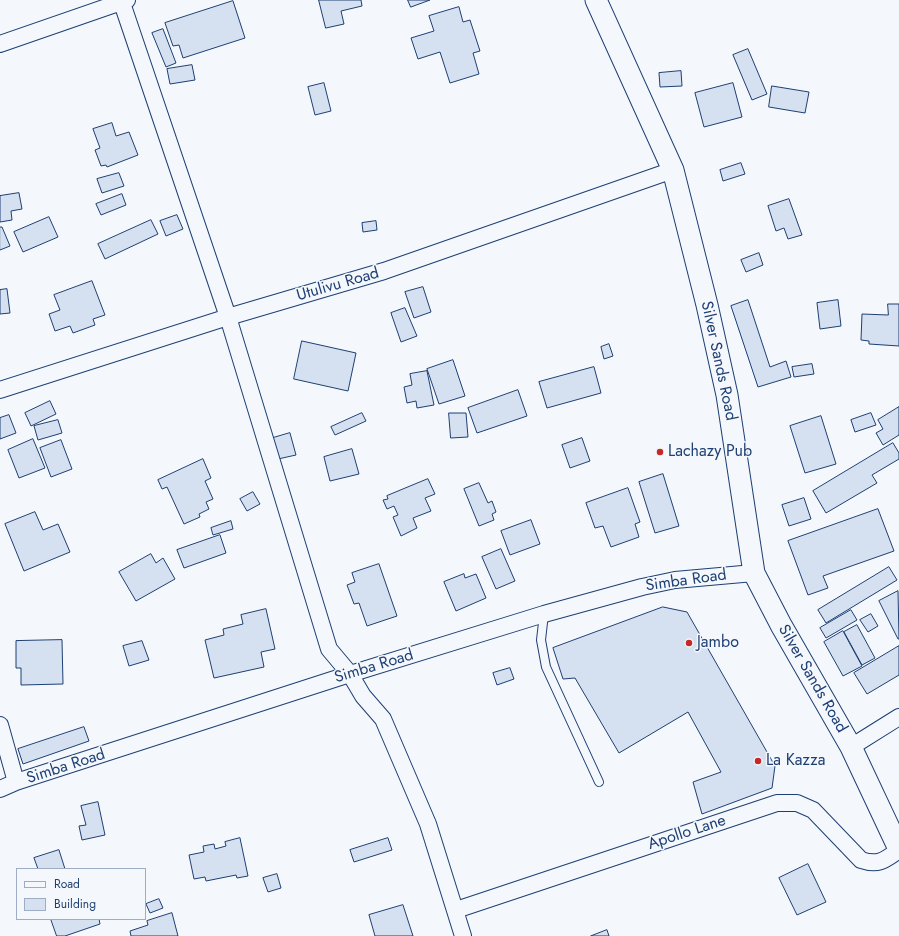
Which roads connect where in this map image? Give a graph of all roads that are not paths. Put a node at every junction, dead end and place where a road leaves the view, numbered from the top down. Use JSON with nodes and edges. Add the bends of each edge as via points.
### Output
{"nodes":[{"id":1,"x":596,"y":0,"type":"edge"},
{"id":2,"x":123,"y":1,"type":"edge"},
{"id":3,"x":0,"y":44,"type":"edge"},
{"id":4,"x":673,"y":170,"type":"junction"},
{"id":5,"x":228,"y":317,"type":"junction"},
{"id":6,"x":0,"y":390,"type":"edge"},
{"id":7,"x":754,"y":573,"type":"junction"},
{"id":8,"x":544,"y":614,"type":"junction"},
{"id":9,"x":350,"y":674,"type":"junction"},
{"id":10,"x":899,"y":717,"type":"edge"},
{"id":11,"x":0,"y":725,"type":"edge"},
{"id":12,"x":851,"y":747,"type":"junction"},
{"id":13,"x":16,"y":782,"type":"junction"},
{"id":14,"x":599,"y":782,"type":"dead end"},
{"id":15,"x":0,"y":790,"type":"edge"},
{"id":16,"x":899,"y":849,"type":"edge"},
{"id":17,"x":456,"y":910,"type":"junction"},
{"id":18,"x":463,"y":936,"type":"edge"}],
"edges":[{"from":1,"to":4,"type":"street","name":"Silver Sands Road"},
{"from":2,"to":3,"type":"street"},
{"from":2,"to":5,"type":"street"},
{"from":4,"to":5,"type":"street","name":"Utulivu Road","via":[[384,271]]},
{"from":4,"to":7,"type":"street","name":"Silver Sands Road","via":[[727,395]]},
{"from":5,"to":6,"type":"street","name":"Utulivu Road"},
{"from":5,"to":9,"type":"street","via":[[329,649]]},
{"from":7,"to":8,"type":"street","name":"Simba Road","via":[[675,580]]},
{"from":7,"to":12,"type":"street","name":"Silver Sands Road"},
{"from":8,"to":9,"type":"street","name":"Simba Road"},
{"from":8,"to":14,"type":"lane","via":[[541,640],[546,667]]},
{"from":9,"to":13,"type":"street","name":"Simba Road"},
{"from":9,"to":17,"type":"street","via":[[363,696],[382,719],[428,824]]},
{"from":10,"to":12,"type":"street"},
{"from":11,"to":13,"type":"street"},
{"from":12,"to":16,"type":"street","name":"Silver Sands Road"},
{"from":13,"to":15,"type":"street","name":"Simba Road"},
{"from":16,"to":17,"type":"street","name":"Apollo Lane","via":[[884,861],[871,864],[861,860],[813,810],[797,803],[777,803]]},
{"from":17,"to":18,"type":"street"}]}
